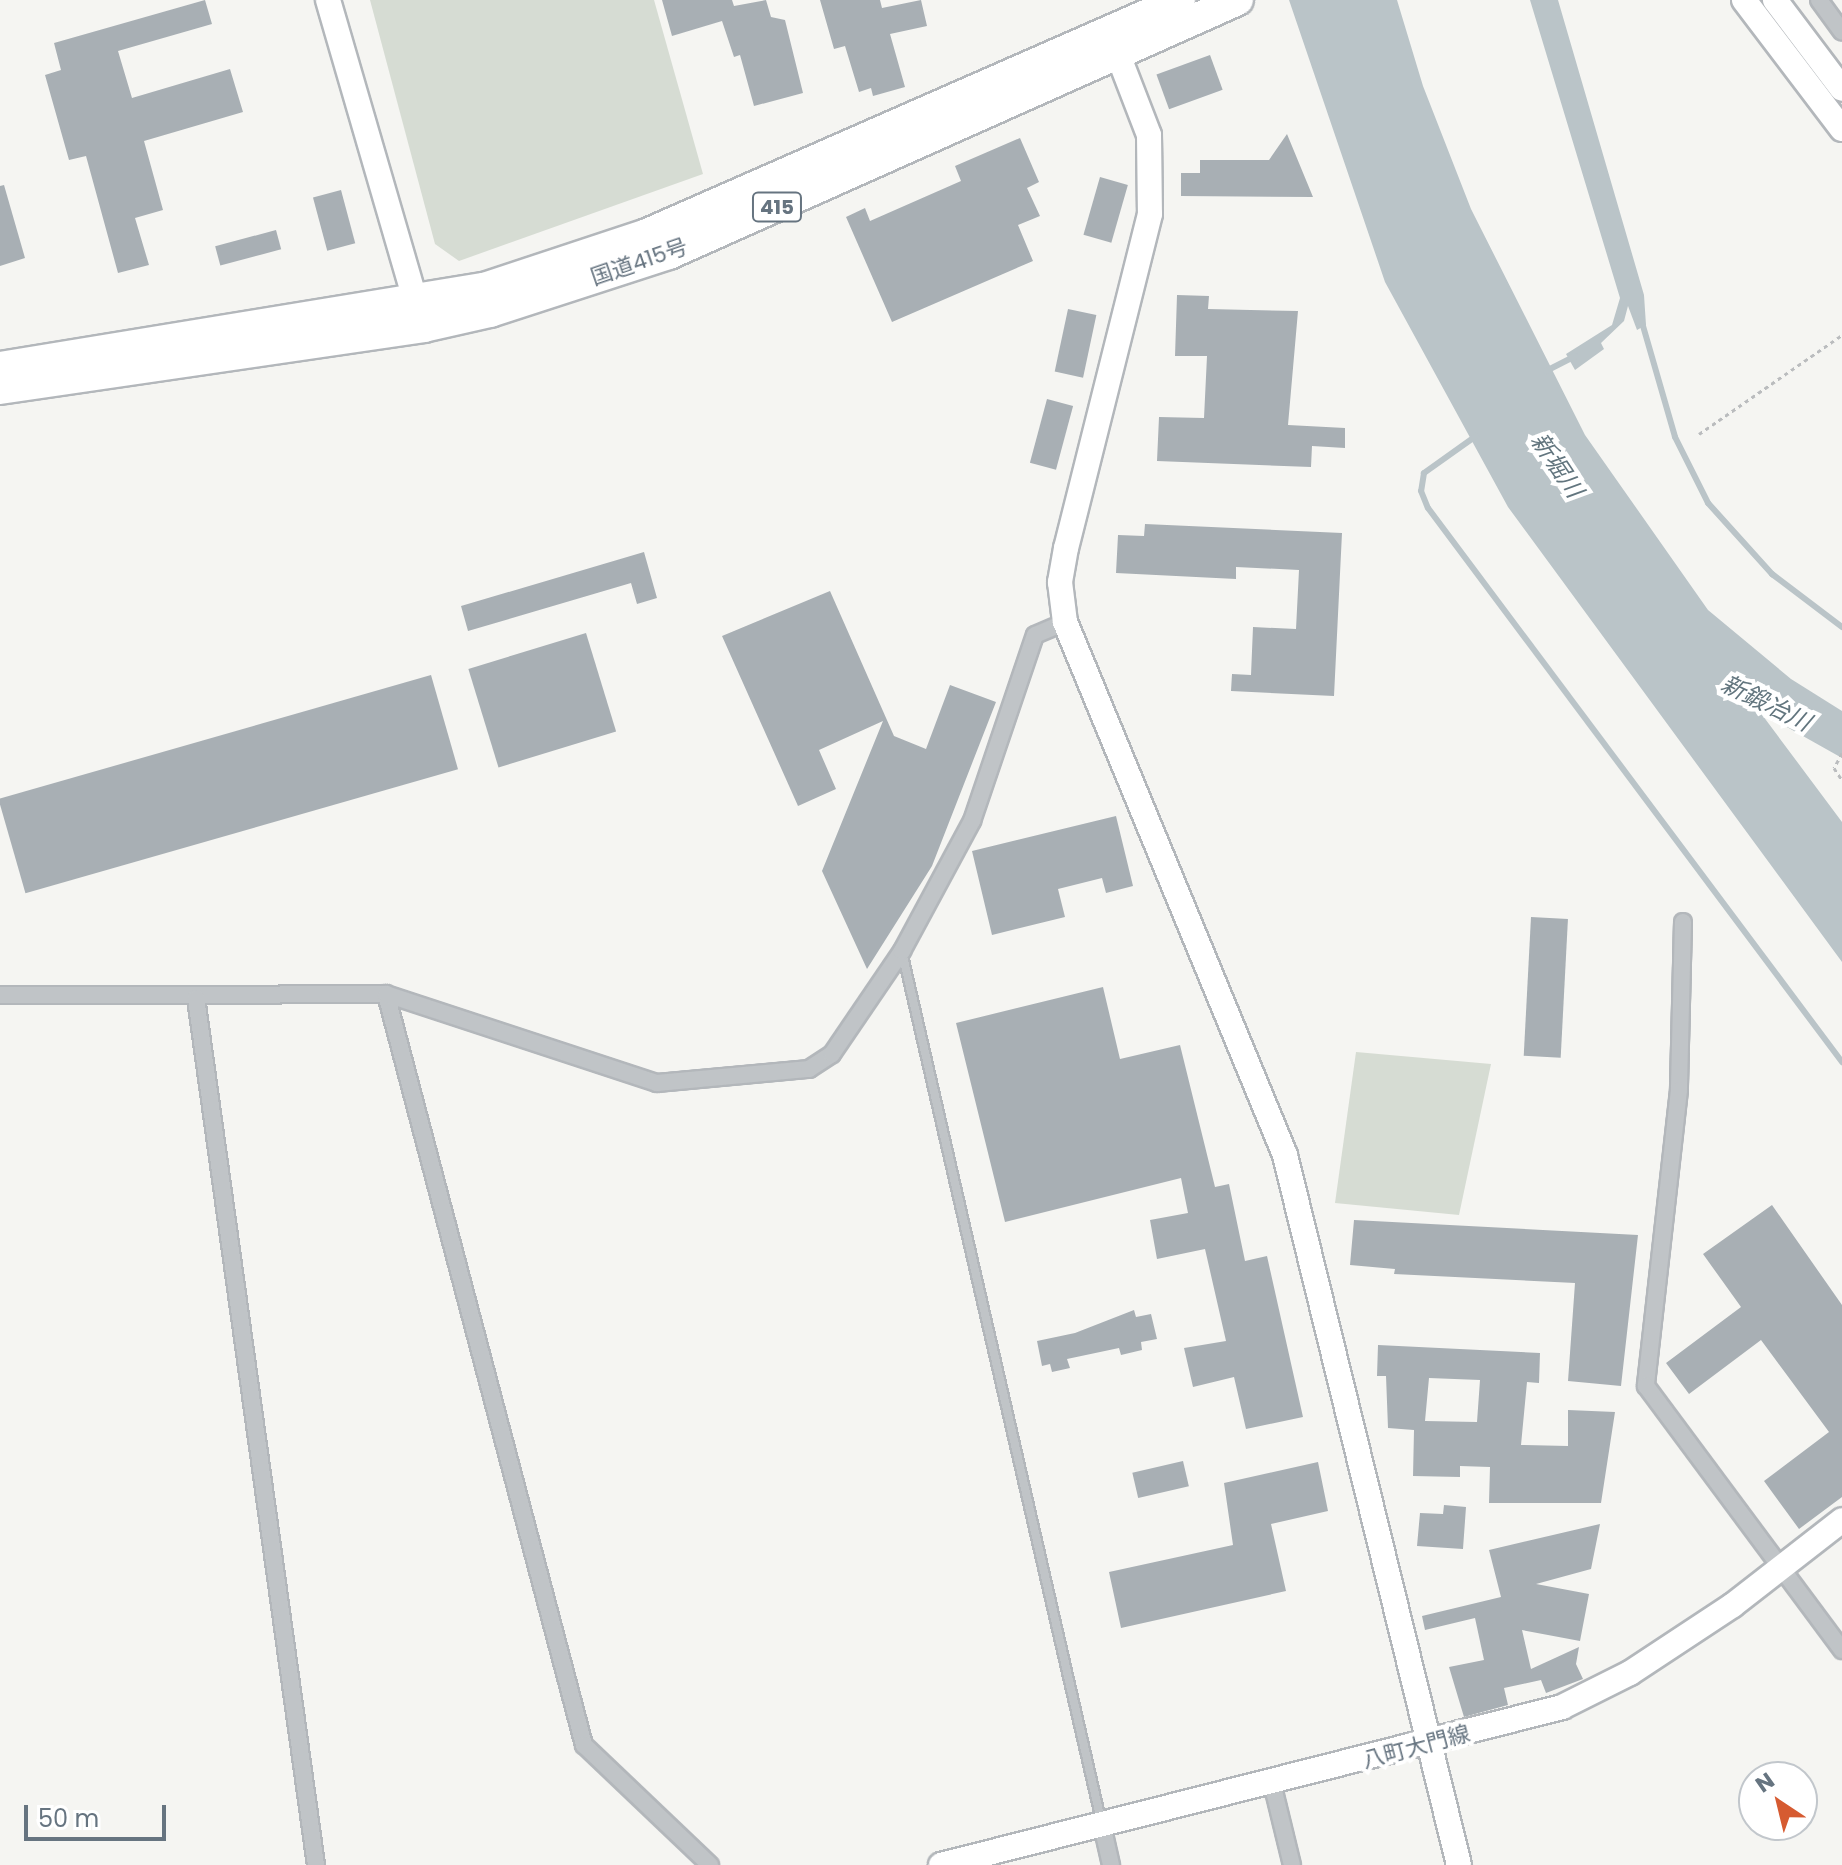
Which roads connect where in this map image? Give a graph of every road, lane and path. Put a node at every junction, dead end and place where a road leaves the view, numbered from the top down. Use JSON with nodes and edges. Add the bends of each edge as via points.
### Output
{"nodes":[{"id":1,"x":328,"y":0,"type":"edge"},
{"id":2,"x":1180,"y":0,"type":"edge"},
{"id":3,"x":1238,"y":0,"type":"edge"},
{"id":4,"x":1744,"y":0,"type":"edge"},
{"id":5,"x":1775,"y":0,"type":"edge"},
{"id":6,"x":1819,"y":0,"type":"edge"},
{"id":7,"x":1842,"y":32,"type":"edge"},
{"id":8,"x":1114,"y":43,"type":"junction"},
{"id":9,"x":1842,"y":89,"type":"edge"},
{"id":10,"x":1842,"y":129,"type":"edge"},
{"id":11,"x":420,"y":314,"type":"junction"},
{"id":12,"x":1842,"y":335,"type":"edge"},
{"id":13,"x":0,"y":367,"type":"edge"},
{"id":14,"x":0,"y":389,"type":"edge"},
{"id":15,"x":1699,"y":434,"type":"dead end"},
{"id":16,"x":1065,"y":622,"type":"junction"},
{"id":17,"x":1842,"y":753,"type":"edge"},
{"id":18,"x":1842,"y":780,"type":"edge"},
{"id":19,"x":1683,"y":922,"type":"dead end"},
{"id":20,"x":902,"y":951,"type":"junction"},
{"id":21,"x":386,"y":994,"type":"junction"},
{"id":22,"x":0,"y":995,"type":"edge"},
{"id":23,"x":196,"y":998,"type":"junction"},
{"id":24,"x":1842,"y":1520,"type":"edge"},
{"id":25,"x":1780,"y":1566,"type":"junction"},
{"id":26,"x":1842,"y":1650,"type":"edge"},
{"id":27,"x":1431,"y":1744,"type":"junction"},
{"id":28,"x":1272,"y":1783,"type":"junction"},
{"id":29,"x":1102,"y":1825,"type":"junction"},
{"id":30,"x":316,"y":1865,"type":"edge"},
{"id":31,"x":710,"y":1865,"type":"edge"},
{"id":32,"x":941,"y":1865,"type":"edge"},
{"id":33,"x":1111,"y":1865,"type":"edge"},
{"id":34,"x":1292,"y":1865,"type":"edge"},
{"id":35,"x":1459,"y":1865,"type":"edge"}],
"edges":[{"from":1,"to":11,"type":"street"},
{"from":2,"to":8,"type":"highway","name":"国道415号","number":"415"},
{"from":3,"to":8,"type":"highway","name":"国道415号","number":"415"},
{"from":4,"to":10,"type":"street"},
{"from":5,"to":9,"type":"street"},
{"from":6,"to":7,"type":"street"},
{"from":8,"to":11,"type":"highway","name":"国道415号","number":"415","via":[[669,254],[490,312]]},
{"from":8,"to":16,"type":"street","via":[[1149,135],[1150,214],[1066,548],[1060,582]]},
{"from":11,"to":13,"type":"highway","name":"国道415号","number":"415"},
{"from":11,"to":14,"type":"highway","name":"国道415号","number":"415"},
{"from":12,"to":15,"type":"path"},
{"from":16,"to":20,"type":"street","via":[[1035,635],[972,821]]},
{"from":16,"to":27,"type":"street","via":[[1285,1155]]},
{"from":17,"to":18,"type":"path","via":[[1834,768]]},
{"from":19,"to":25,"type":"street","via":[[1679,1090],[1646,1386]]},
{"from":20,"to":21,"type":"street","via":[[832,1054],[809,1069],[657,1083]]},
{"from":20,"to":29,"type":"lane"},
{"from":21,"to":23,"type":"street"},
{"from":21,"to":31,"type":"street","via":[[584,1745]]},
{"from":22,"to":23,"type":"street"},
{"from":23,"to":30,"type":"street"},
{"from":24,"to":25,"type":"street","name":"八町大門線"},
{"from":25,"to":26,"type":"street"},
{"from":25,"to":27,"type":"street","name":"八町大門線","via":[[1733,1605],[1630,1673],[1562,1707]]},
{"from":27,"to":28,"type":"street","name":"八町大門線"},
{"from":27,"to":35,"type":"street"},
{"from":28,"to":29,"type":"street","name":"八町大門線"},
{"from":28,"to":34,"type":"street"},
{"from":29,"to":32,"type":"street","name":"八町大門線"},
{"from":29,"to":33,"type":"street"}]}
